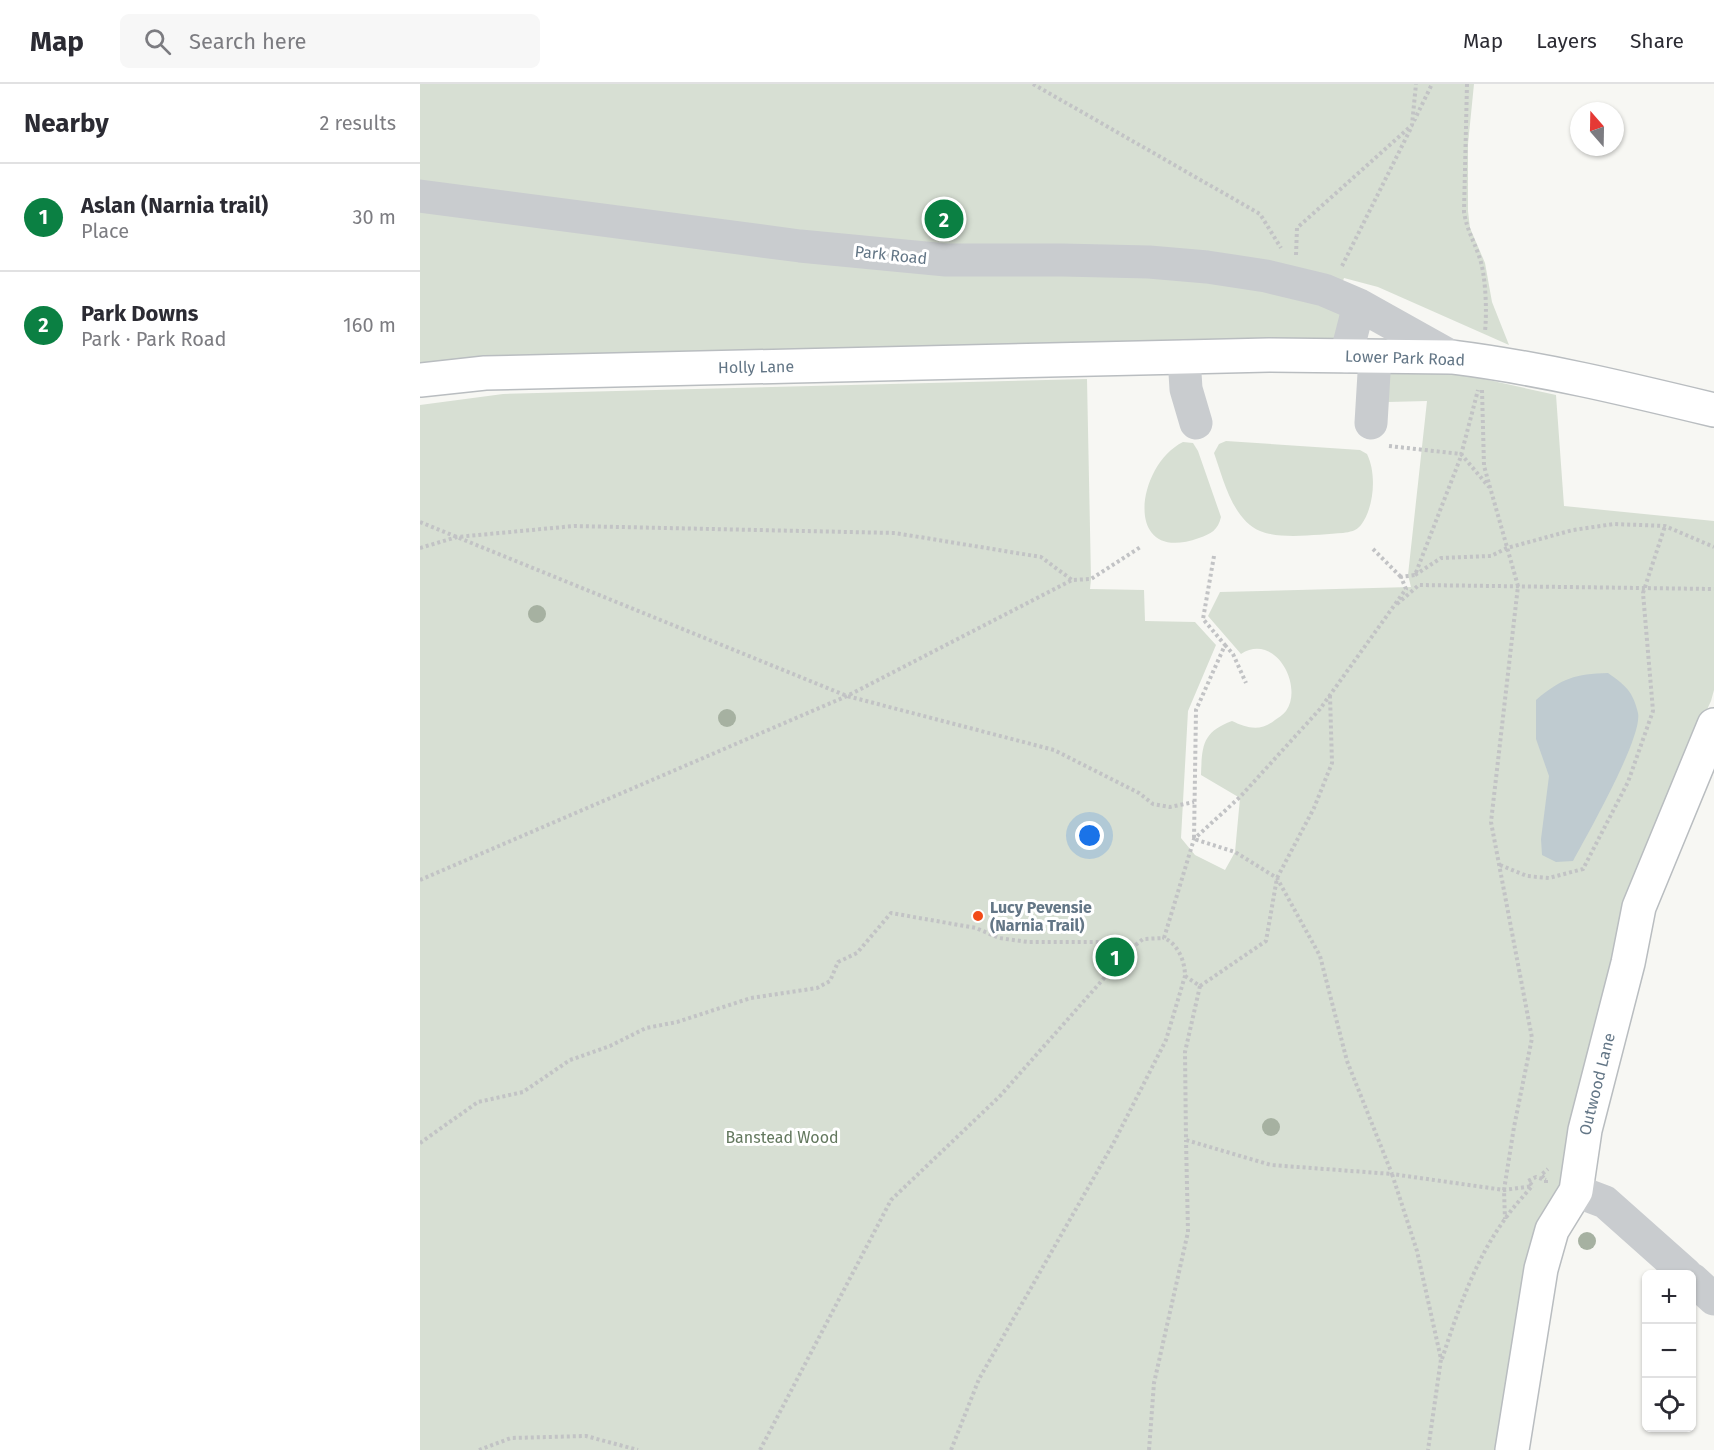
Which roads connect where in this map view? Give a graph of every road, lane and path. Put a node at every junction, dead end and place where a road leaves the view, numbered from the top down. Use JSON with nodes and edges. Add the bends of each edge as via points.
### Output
{"nodes":[{"id":1,"x":1033,"y":84,"type":"edge"},
{"id":2,"x":1416,"y":84,"type":"edge"},
{"id":3,"x":1432,"y":84,"type":"edge"},
{"id":4,"x":1467,"y":84,"type":"edge"},
{"id":5,"x":1412,"y":125,"type":"junction"},
{"id":6,"x":420,"y":196,"type":"edge"},
{"id":7,"x":1284,"y":252,"type":"dead end"},
{"id":8,"x":1296,"y":260,"type":"dead end"},
{"id":9,"x":1324,"y":290,"type":"junction"},
{"id":10,"x":1359,"y":305,"type":"junction"},
{"id":11,"x":1184,"y":357,"type":"junction"},
{"id":12,"x":1361,"y":357,"type":"junction"},
{"id":13,"x":1092,"y":360,"type":"joint"},
{"id":14,"x":1472,"y":365,"type":"junction"},
{"id":15,"x":420,"y":380,"type":"edge"},
{"id":16,"x":1714,"y":410,"type":"edge"},
{"id":17,"x":1196,"y":423,"type":"dead end"},
{"id":18,"x":1378,"y":434,"type":"joint"},
{"id":19,"x":1461,"y":454,"type":"junction"},
{"id":20,"x":1490,"y":488,"type":"junction"},
{"id":21,"x":420,"y":522,"type":"edge"},
{"id":22,"x":1665,"y":526,"type":"junction"},
{"id":23,"x":458,"y":537,"type":"junction"},
{"id":24,"x":1142,"y":546,"type":"dead end"},
{"id":25,"x":1714,"y":547,"type":"edge"},
{"id":26,"x":420,"y":548,"type":"edge"},
{"id":27,"x":1507,"y":548,"type":"junction"},
{"id":28,"x":1373,"y":549,"type":"dead end"},
{"id":29,"x":1214,"y":556,"type":"dead end"},
{"id":30,"x":1415,"y":575,"type":"junction"},
{"id":31,"x":1401,"y":577,"type":"junction"},
{"id":32,"x":1072,"y":580,"type":"junction"},
{"id":33,"x":1518,"y":586,"type":"junction"},
{"id":34,"x":1645,"y":588,"type":"junction"},
{"id":35,"x":1714,"y":590,"type":"edge"},
{"id":36,"x":1392,"y":608,"type":"junction"},
{"id":37,"x":1225,"y":645,"type":"junction"},
{"id":38,"x":1246,"y":683,"type":"dead end"},
{"id":39,"x":847,"y":696,"type":"junction"},
{"id":40,"x":1329,"y":696,"type":"junction"},
{"id":41,"x":1714,"y":725,"type":"edge"},
{"id":42,"x":1194,"y":802,"type":"junction"},
{"id":43,"x":1194,"y":839,"type":"junction"},
{"id":44,"x":1500,"y":865,"type":"junction"},
{"id":45,"x":1277,"y":878,"type":"junction"},
{"id":46,"x":420,"y":880,"type":"edge"},
{"id":47,"x":1164,"y":938,"type":"junction"},
{"id":48,"x":1128,"y":951,"type":"junction"},
{"id":49,"x":1185,"y":976,"type":"junction"},
{"id":50,"x":1200,"y":986,"type":"junction"},
{"id":51,"x":1186,"y":1140,"type":"junction"},
{"id":52,"x":420,"y":1143,"type":"edge"},
{"id":53,"x":1392,"y":1174,"type":"junction"},
{"id":54,"x":1533,"y":1186,"type":"junction"},
{"id":55,"x":1561,"y":1186,"type":"junction"},
{"id":56,"x":1504,"y":1190,"type":"junction"},
{"id":57,"x":1504,"y":1219,"type":"junction"},
{"id":58,"x":1680,"y":1270,"type":"edge"},
{"id":59,"x":1696,"y":1283,"type":"edge"},
{"id":60,"x":1714,"y":1299,"type":"edge"},
{"id":61,"x":1441,"y":1359,"type":"junction"},
{"id":62,"x":479,"y":1450,"type":"edge"},
{"id":63,"x":638,"y":1450,"type":"edge"},
{"id":64,"x":760,"y":1450,"type":"edge"},
{"id":65,"x":951,"y":1450,"type":"edge"},
{"id":66,"x":1149,"y":1450,"type":"edge"},
{"id":67,"x":1428,"y":1450,"type":"edge"},
{"id":68,"x":1512,"y":1450,"type":"edge"}],
"edges":[{"from":1,"to":7,"type":"path","via":[[1260,214]]},
{"from":2,"to":5,"type":"path"},
{"from":3,"to":5,"type":"path"},
{"from":4,"to":14,"type":"path","via":[[1464,212],[1479,256],[1487,315]]},
{"from":5,"to":8,"type":"path","via":[[1297,228]]},
{"from":5,"to":9,"type":"path","via":[[1337,276]]},
{"from":6,"to":9,"type":"street","name":"Park Road","via":[[800,246],[946,260],[1149,262],[1207,267]]},
{"from":9,"to":10,"type":"street","name":"Park Road"},
{"from":10,"to":12,"type":"street"},
{"from":10,"to":14,"type":"street","name":"Park Road"},
{"from":11,"to":12,"type":"main road","name":"Lower Park Road"},
{"from":11,"to":13,"type":"main road","name":"Lower Park Road"},
{"from":11,"to":17,"type":"street","via":[[1186,389]]},
{"from":12,"to":14,"type":"main road","name":"Lower Park Road"},
{"from":12,"to":18,"type":"street"},
{"from":13,"to":15,"type":"main road","name":"Holly Lane","via":[[484,373]]},
{"from":14,"to":16,"type":"main road","name":"Lower Park Road","via":[[1610,385]]},
{"from":14,"to":19,"type":"path"},
{"from":14,"to":20,"type":"path"},
{"from":18,"to":19,"type":"path"},
{"from":19,"to":20,"type":"path"},
{"from":19,"to":30,"type":"path"},
{"from":20,"to":27,"type":"path"},
{"from":21,"to":23,"type":"path"},
{"from":22,"to":25,"type":"path"},
{"from":22,"to":27,"type":"path","via":[[1614,524],[1573,530]]},
{"from":22,"to":34,"type":"path"},
{"from":23,"to":26,"type":"path"},
{"from":23,"to":32,"type":"path","via":[[574,526],[895,533],[1041,557]]},
{"from":23,"to":39,"type":"path"},
{"from":24,"to":32,"type":"path","via":[[1091,579]]},
{"from":27,"to":30,"type":"path","via":[[1491,556],[1441,558]]},
{"from":27,"to":33,"type":"path"},
{"from":28,"to":31,"type":"path"},
{"from":29,"to":37,"type":"path","via":[[1203,619]]},
{"from":30,"to":31,"type":"path"},
{"from":31,"to":36,"type":"path","via":[[1406,589]]},
{"from":32,"to":39,"type":"path"},
{"from":33,"to":34,"type":"path"},
{"from":33,"to":36,"type":"path","via":[[1419,585]]},
{"from":33,"to":44,"type":"path","via":[[1491,822]]},
{"from":34,"to":35,"type":"path"},
{"from":34,"to":44,"type":"path","via":[[1653,711],[1628,782],[1583,869],[1549,878],[1527,876]]},
{"from":36,"to":40,"type":"path"},
{"from":37,"to":38,"type":"path"},
{"from":37,"to":42,"type":"path","via":[[1196,710]]},
{"from":39,"to":42,"type":"path","via":[[1054,750],[1153,804],[1170,807]]},
{"from":39,"to":46,"type":"path"},
{"from":40,"to":43,"type":"path","via":[[1240,797]]},
{"from":40,"to":45,"type":"path","via":[[1332,763],[1314,808]]},
{"from":41,"to":55,"type":"main road","name":"Outwood Lane","via":[[1639,907],[1585,1130]]},
{"from":42,"to":43,"type":"path"},
{"from":43,"to":45,"type":"path","via":[[1235,852]]},
{"from":43,"to":47,"type":"path"},
{"from":44,"to":56,"type":"path","via":[[1532,1038]]},
{"from":45,"to":50,"type":"path","via":[[1266,941]]},
{"from":45,"to":53,"type":"path","via":[[1320,956],[1347,1061]]},
{"from":47,"to":48,"type":"path","via":[[1143,939]]},
{"from":47,"to":49,"type":"path","via":[[1179,951]]},
{"from":48,"to":52,"type":"path","via":[[1114,942],[999,938],[976,928],[891,913],[857,953],[838,962],[830,981],[818,988],[751,998],[646,1028],[570,1060],[523,1092],[478,1102]]},
{"from":48,"to":64,"type":"path","via":[[1000,1096],[891,1200]]},
{"from":49,"to":50,"type":"path"},
{"from":49,"to":65,"type":"path","via":[[1166,1040],[1113,1144],[979,1379]]},
{"from":50,"to":51,"type":"path","via":[[1185,1052]]},
{"from":51,"to":53,"type":"path","via":[[1271,1166]]},
{"from":51,"to":66,"type":"path","via":[[1188,1232],[1154,1383]]},
{"from":53,"to":56,"type":"path"},
{"from":53,"to":61,"type":"path","via":[[1418,1251]]},
{"from":54,"to":55,"type":"path","via":[[1528,1181],[1536,1177]]},
{"from":54,"to":56,"type":"path"},
{"from":54,"to":57,"type":"path"},
{"from":55,"to":58,"type":"street","via":[[1605,1202]]},
{"from":55,"to":68,"type":"main road","name":"Outwood Lane","via":[[1541,1269]]},
{"from":56,"to":57,"type":"path"},
{"from":57,"to":61,"type":"path","via":[[1480,1261]]},
{"from":59,"to":60,"type":"street"},
{"from":61,"to":67,"type":"path"},
{"from":62,"to":63,"type":"path","via":[[511,1438],[586,1436]]}]}
